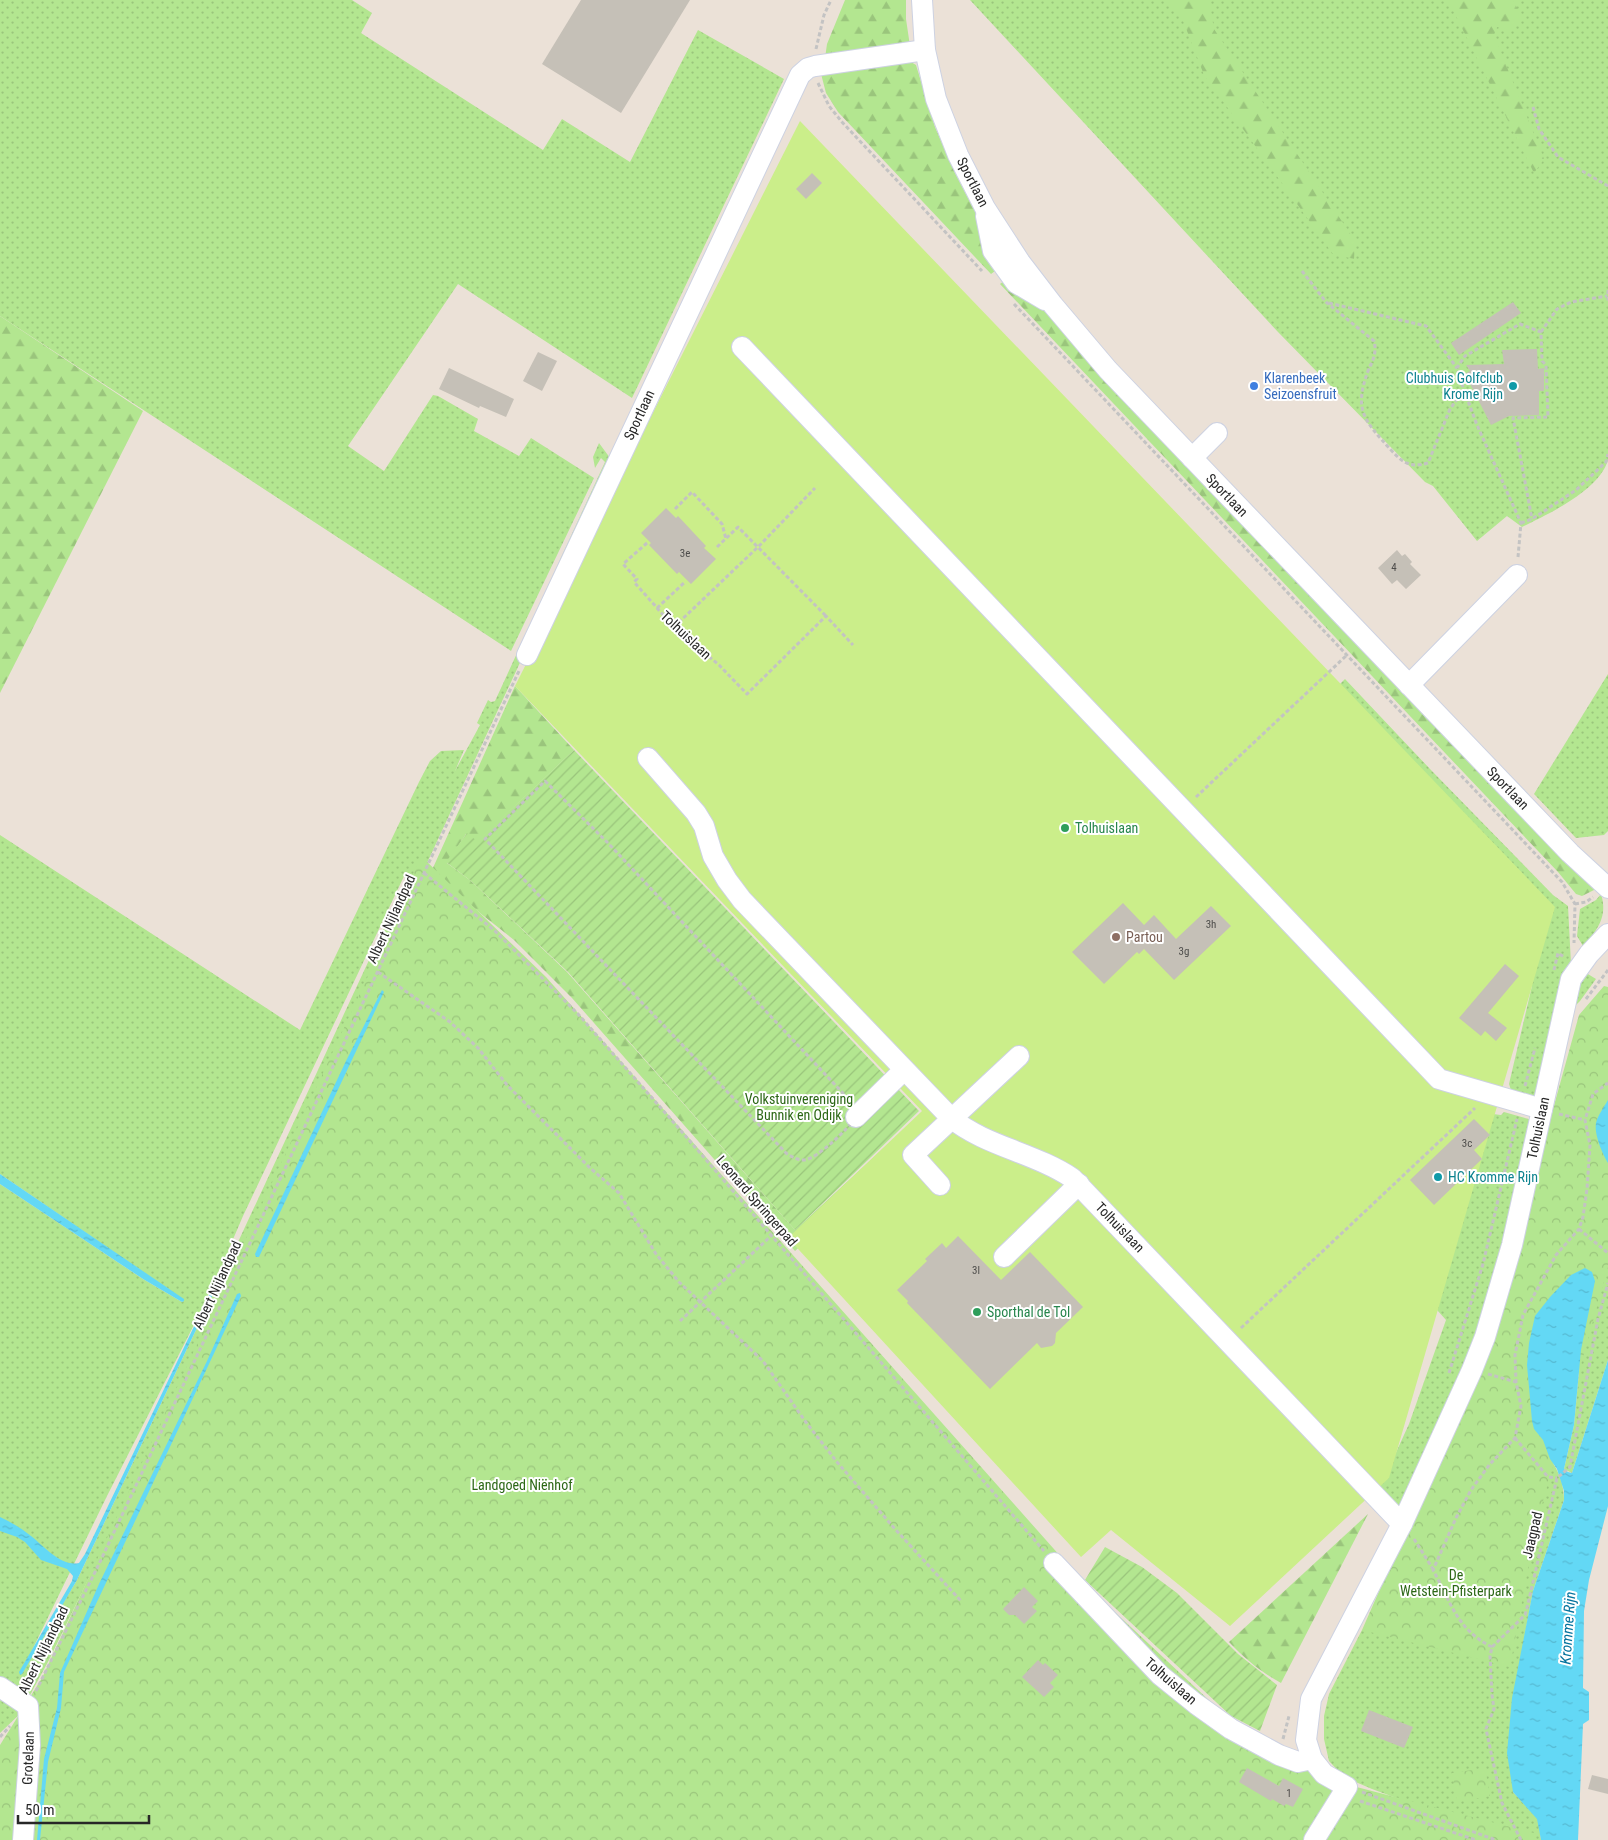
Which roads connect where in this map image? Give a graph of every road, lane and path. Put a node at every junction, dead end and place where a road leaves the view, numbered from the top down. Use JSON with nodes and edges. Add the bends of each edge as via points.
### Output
{"nodes":[{"id":1,"x":922,"y":0,"type":"edge"},
{"id":2,"x":925,"y":50,"type":"junction"},
{"id":3,"x":1533,"y":107,"type":"dead end"},
{"id":4,"x":1608,"y":186,"type":"edge"},
{"id":5,"x":1302,"y":271,"type":"dead end"},
{"id":6,"x":1608,"y":290,"type":"edge"},
{"id":7,"x":1607,"y":296,"type":"edge"},
{"id":8,"x":1326,"y":302,"type":"junction"},
{"id":9,"x":1608,"y":303,"type":"edge"},
{"id":10,"x":1540,"y":332,"type":"junction"},
{"id":11,"x":742,"y":347,"type":"dead end"},
{"id":12,"x":1457,"y":368,"type":"junction"},
{"id":13,"x":1464,"y":390,"type":"junction"},
{"id":14,"x":1216,"y":433,"type":"dead end"},
{"id":15,"x":1608,"y":454,"type":"edge"},
{"id":16,"x":1192,"y":458,"type":"junction"},
{"id":17,"x":815,"y":488,"type":"dead end"},
{"id":18,"x":675,"y":509,"type":"dead end"},
{"id":19,"x":1532,"y":520,"type":"junction"},
{"id":20,"x":1521,"y":523,"type":"junction"},
{"id":21,"x":726,"y":539,"type":"junction"},
{"id":22,"x":647,"y":543,"type":"dead end"},
{"id":23,"x":759,"y":546,"type":"junction"},
{"id":24,"x":717,"y":548,"type":"dead end"},
{"id":25,"x":1517,"y":575,"type":"joint"},
{"id":26,"x":684,"y":582,"type":"dead end"},
{"id":27,"x":657,"y":608,"type":"junction"},
{"id":28,"x":826,"y":616,"type":"junction"},
{"id":29,"x":674,"y":628,"type":"junction"},
{"id":30,"x":853,"y":645,"type":"dead end"},
{"id":31,"x":527,"y":655,"type":"joint"},
{"id":32,"x":1348,"y":655,"type":"dead end"},
{"id":33,"x":1409,"y":685,"type":"junction"},
{"id":34,"x":648,"y":758,"type":"dead end"},
{"id":35,"x":1182,"y":810,"type":"junction"},
{"id":36,"x":424,"y":873,"type":"junction"},
{"id":37,"x":1608,"y":888,"type":"edge"},
{"id":38,"x":1575,"y":904,"type":"dead end"},
{"id":39,"x":1608,"y":934,"type":"edge"},
{"id":40,"x":1574,"y":941,"type":"dead end"},
{"id":41,"x":1566,"y":958,"type":"dead end"},
{"id":42,"x":1608,"y":970,"type":"edge"},
{"id":43,"x":378,"y":972,"type":"junction"},
{"id":44,"x":1554,"y":972,"type":"dead end"},
{"id":45,"x":1600,"y":980,"type":"dead end"},
{"id":46,"x":1535,"y":1047,"type":"dead end"},
{"id":47,"x":1019,"y":1056,"type":"dead end"},
{"id":48,"x":904,"y":1070,"type":"junction"},
{"id":49,"x":1608,"y":1083,"type":"edge"},
{"id":50,"x":1480,"y":1091,"type":"junction"},
{"id":51,"x":1521,"y":1104,"type":"junction"},
{"id":52,"x":1542,"y":1109,"type":"junction"},
{"id":53,"x":856,"y":1117,"type":"junction"},
{"id":54,"x":951,"y":1118,"type":"junction"},
{"id":55,"x":1585,"y":1120,"type":"junction"},
{"id":56,"x":1079,"y":1184,"type":"junction"},
{"id":57,"x":940,"y":1185,"type":"dead end"},
{"id":58,"x":1579,"y":1228,"type":"junction"},
{"id":59,"x":772,"y":1235,"type":"junction"},
{"id":60,"x":1608,"y":1253,"type":"edge"},
{"id":61,"x":1004,"y":1257,"type":"dead end"},
{"id":62,"x":1608,"y":1283,"type":"edge"},
{"id":63,"x":700,"y":1303,"type":"junction"},
{"id":64,"x":680,"y":1320,"type":"dead end"},
{"id":65,"x":1228,"y":1340,"type":"junction"},
{"id":66,"x":1446,"y":1381,"type":"dead end"},
{"id":67,"x":1515,"y":1438,"type":"junction"},
{"id":68,"x":1557,"y":1478,"type":"junction"},
{"id":69,"x":1402,"y":1524,"type":"junction"},
{"id":70,"x":1054,"y":1562,"type":"joint"},
{"id":71,"x":1433,"y":1570,"type":"junction"},
{"id":72,"x":961,"y":1601,"type":"dead end"},
{"id":73,"x":1492,"y":1648,"type":"junction"},
{"id":74,"x":0,"y":1687,"type":"edge"},
{"id":75,"x":28,"y":1706,"type":"junction"},
{"id":76,"x":1290,"y":1712,"type":"dead end"},
{"id":77,"x":1279,"y":1755,"type":"junction"},
{"id":78,"x":1312,"y":1759,"type":"junction"},
{"id":79,"x":1348,"y":1787,"type":"junction"},
{"id":80,"x":23,"y":1840,"type":"edge"},
{"id":81,"x":1314,"y":1840,"type":"edge"},
{"id":82,"x":1476,"y":1840,"type":"edge"},
{"id":83,"x":1496,"y":1840,"type":"edge"},
{"id":84,"x":1521,"y":1840,"type":"edge"}],
"edges":[{"from":1,"to":2,"type":"street","name":"Sportlaan"},
{"from":2,"to":16,"type":"street","name":"Sportlaan","via":[[936,99],[958,155],[985,208],[1020,262],[1108,370]]},
{"from":2,"to":31,"type":"street","name":"Sportlaan","via":[[815,66],[800,75]]},
{"from":3,"to":4,"type":"path","via":[[1539,129],[1558,157]]},
{"from":5,"to":8,"type":"path"},
{"from":6,"to":7,"type":"path"},
{"from":7,"to":9,"type":"path"},
{"from":7,"to":10,"type":"path","via":[[1571,302],[1557,309]]},
{"from":8,"to":12,"type":"path","via":[[1426,326]]},
{"from":8,"to":13,"type":"path","via":[[1374,342],[1376,351],[1362,388],[1362,407],[1367,423],[1401,461],[1416,466],[1428,463],[1450,409]]},
{"from":10,"to":12,"type":"path","via":[[1520,324],[1465,356]]},
{"from":10,"to":19,"type":"path","via":[[1542,361],[1546,365],[1548,417],[1513,418]]},
{"from":11,"to":35,"type":"street"},
{"from":12,"to":13,"type":"path"},
{"from":13,"to":20,"type":"path"},
{"from":14,"to":16,"type":"street"},
{"from":15,"to":19,"type":"path","via":[[1606,462],[1576,490]]},
{"from":16,"to":33,"type":"street","name":"Sportlaan"},
{"from":17,"to":23,"type":"path"},
{"from":18,"to":21,"type":"path","via":[[692,492],[722,524]]},
{"from":19,"to":20,"type":"path"},
{"from":20,"to":25,"type":"path"},
{"from":21,"to":23,"type":"path","via":[[738,527]]},
{"from":21,"to":24,"type":"path"},
{"from":22,"to":27,"type":"path","name":"Tolhuislaan","via":[[623,564]]},
{"from":23,"to":28,"type":"path"},
{"from":23,"to":29,"type":"path"},
{"from":25,"to":33,"type":"street"},
{"from":26,"to":27,"type":"path"},
{"from":27,"to":29,"type":"path","name":"Tolhuislaan"},
{"from":28,"to":29,"type":"path","name":"Tolhuislaan","via":[[747,694],[719,665]]},
{"from":28,"to":30,"type":"path"},
{"from":31,"to":36,"type":"path","name":"Albert Nijlandpad"},
{"from":32,"to":35,"type":"path"},
{"from":33,"to":37,"type":"street","name":"Sportlaan","via":[[1570,853]]},
{"from":34,"to":48,"type":"street","name":"Tolhuislaan","via":[[696,812],[713,856],[742,900]]},
{"from":35,"to":50,"type":"street","via":[[1439,1079]]},
{"from":36,"to":43,"type":"path","name":"Albert Nijlandpad"},
{"from":36,"to":59,"type":"path","name":"Leonard Springerpad","via":[[495,931],[578,1014]]},
{"from":38,"to":40,"type":"path"},
{"from":39,"to":52,"type":"street","name":"Tolhuislaan","via":[[1571,980]]},
{"from":41,"to":44,"type":"path","via":[[1558,953]]},
{"from":42,"to":45,"type":"path"},
{"from":43,"to":63,"type":"path","via":[[450,1022],[478,1048],[507,1085],[619,1193],[656,1254]]},
{"from":43,"to":75,"type":"path","name":"Albert Nijlandpad","via":[[99,1564]]},
{"from":46,"to":51,"type":"path"},
{"from":47,"to":54,"type":"street"},
{"from":48,"to":53,"type":"street"},
{"from":48,"to":54,"type":"street","name":"Tolhuislaan"},
{"from":49,"to":55,"type":"path","via":[[1593,1094]]},
{"from":50,"to":51,"type":"street"},
{"from":50,"to":65,"type":"path","via":[[1476,1106]]},
{"from":51,"to":52,"type":"street"},
{"from":51,"to":66,"type":"path","via":[[1483,1264]]},
{"from":52,"to":55,"type":"path"},
{"from":52,"to":69,"type":"street","name":"Tolhuislaan","via":[[1512,1245],[1485,1337]]},
{"from":53,"to":53,"type":"path","via":[[816,1155],[800,1160],[786,1153],[485,839],[545,781],[608,843],[854,1105]]},
{"from":54,"to":56,"type":"street","name":"Tolhuislaan","via":[[972,1132],[1059,1169]]},
{"from":54,"to":57,"type":"street","via":[[913,1155]]},
{"from":55,"to":58,"type":"path","via":[[1590,1145],[1587,1189]]},
{"from":56,"to":61,"type":"street"},
{"from":56,"to":65,"type":"street","name":"Tolhuislaan"},
{"from":58,"to":60,"type":"path"},
{"from":58,"to":67,"type":"path","via":[[1556,1255],[1523,1315],[1515,1355],[1521,1406]]},
{"from":59,"to":63,"type":"path"},
{"from":59,"to":70,"type":"path","name":"Leonard Springerpad"},
{"from":62,"to":68,"type":"path","via":[[1598,1319],[1570,1467]]},
{"from":63,"to":64,"type":"path"},
{"from":63,"to":72,"type":"path","via":[[763,1360],[837,1462]]},
{"from":65,"to":69,"type":"street","name":"Tolhuislaan"},
{"from":67,"to":68,"type":"path","via":[[1548,1477]]},
{"from":67,"to":71,"type":"path","via":[[1471,1490]]},
{"from":68,"to":73,"type":"path","name":"Jaagpad","via":[[1524,1614]]},
{"from":69,"to":71,"type":"path"},
{"from":69,"to":78,"type":"street","name":"Tolhuislaan","via":[[1311,1699],[1306,1740]]},
{"from":70,"to":77,"type":"street","name":"Tolhuislaan","via":[[1160,1675],[1231,1729]]},
{"from":71,"to":73,"type":"path","via":[[1461,1624]]},
{"from":73,"to":84,"type":"path","via":[[1494,1709],[1486,1729],[1502,1803]]},
{"from":74,"to":75,"type":"street"},
{"from":75,"to":80,"type":"street","name":"Grotelaan","via":[[30,1745]]},
{"from":76,"to":77,"type":"path"},
{"from":77,"to":78,"type":"street","name":"Tolhuislaan","via":[[1298,1762]]},
{"from":78,"to":79,"type":"street","via":[[1324,1774]]},
{"from":79,"to":81,"type":"street"},
{"from":79,"to":82,"type":"path","via":[[1352,1799]]},
{"from":79,"to":83,"type":"path"}]}
